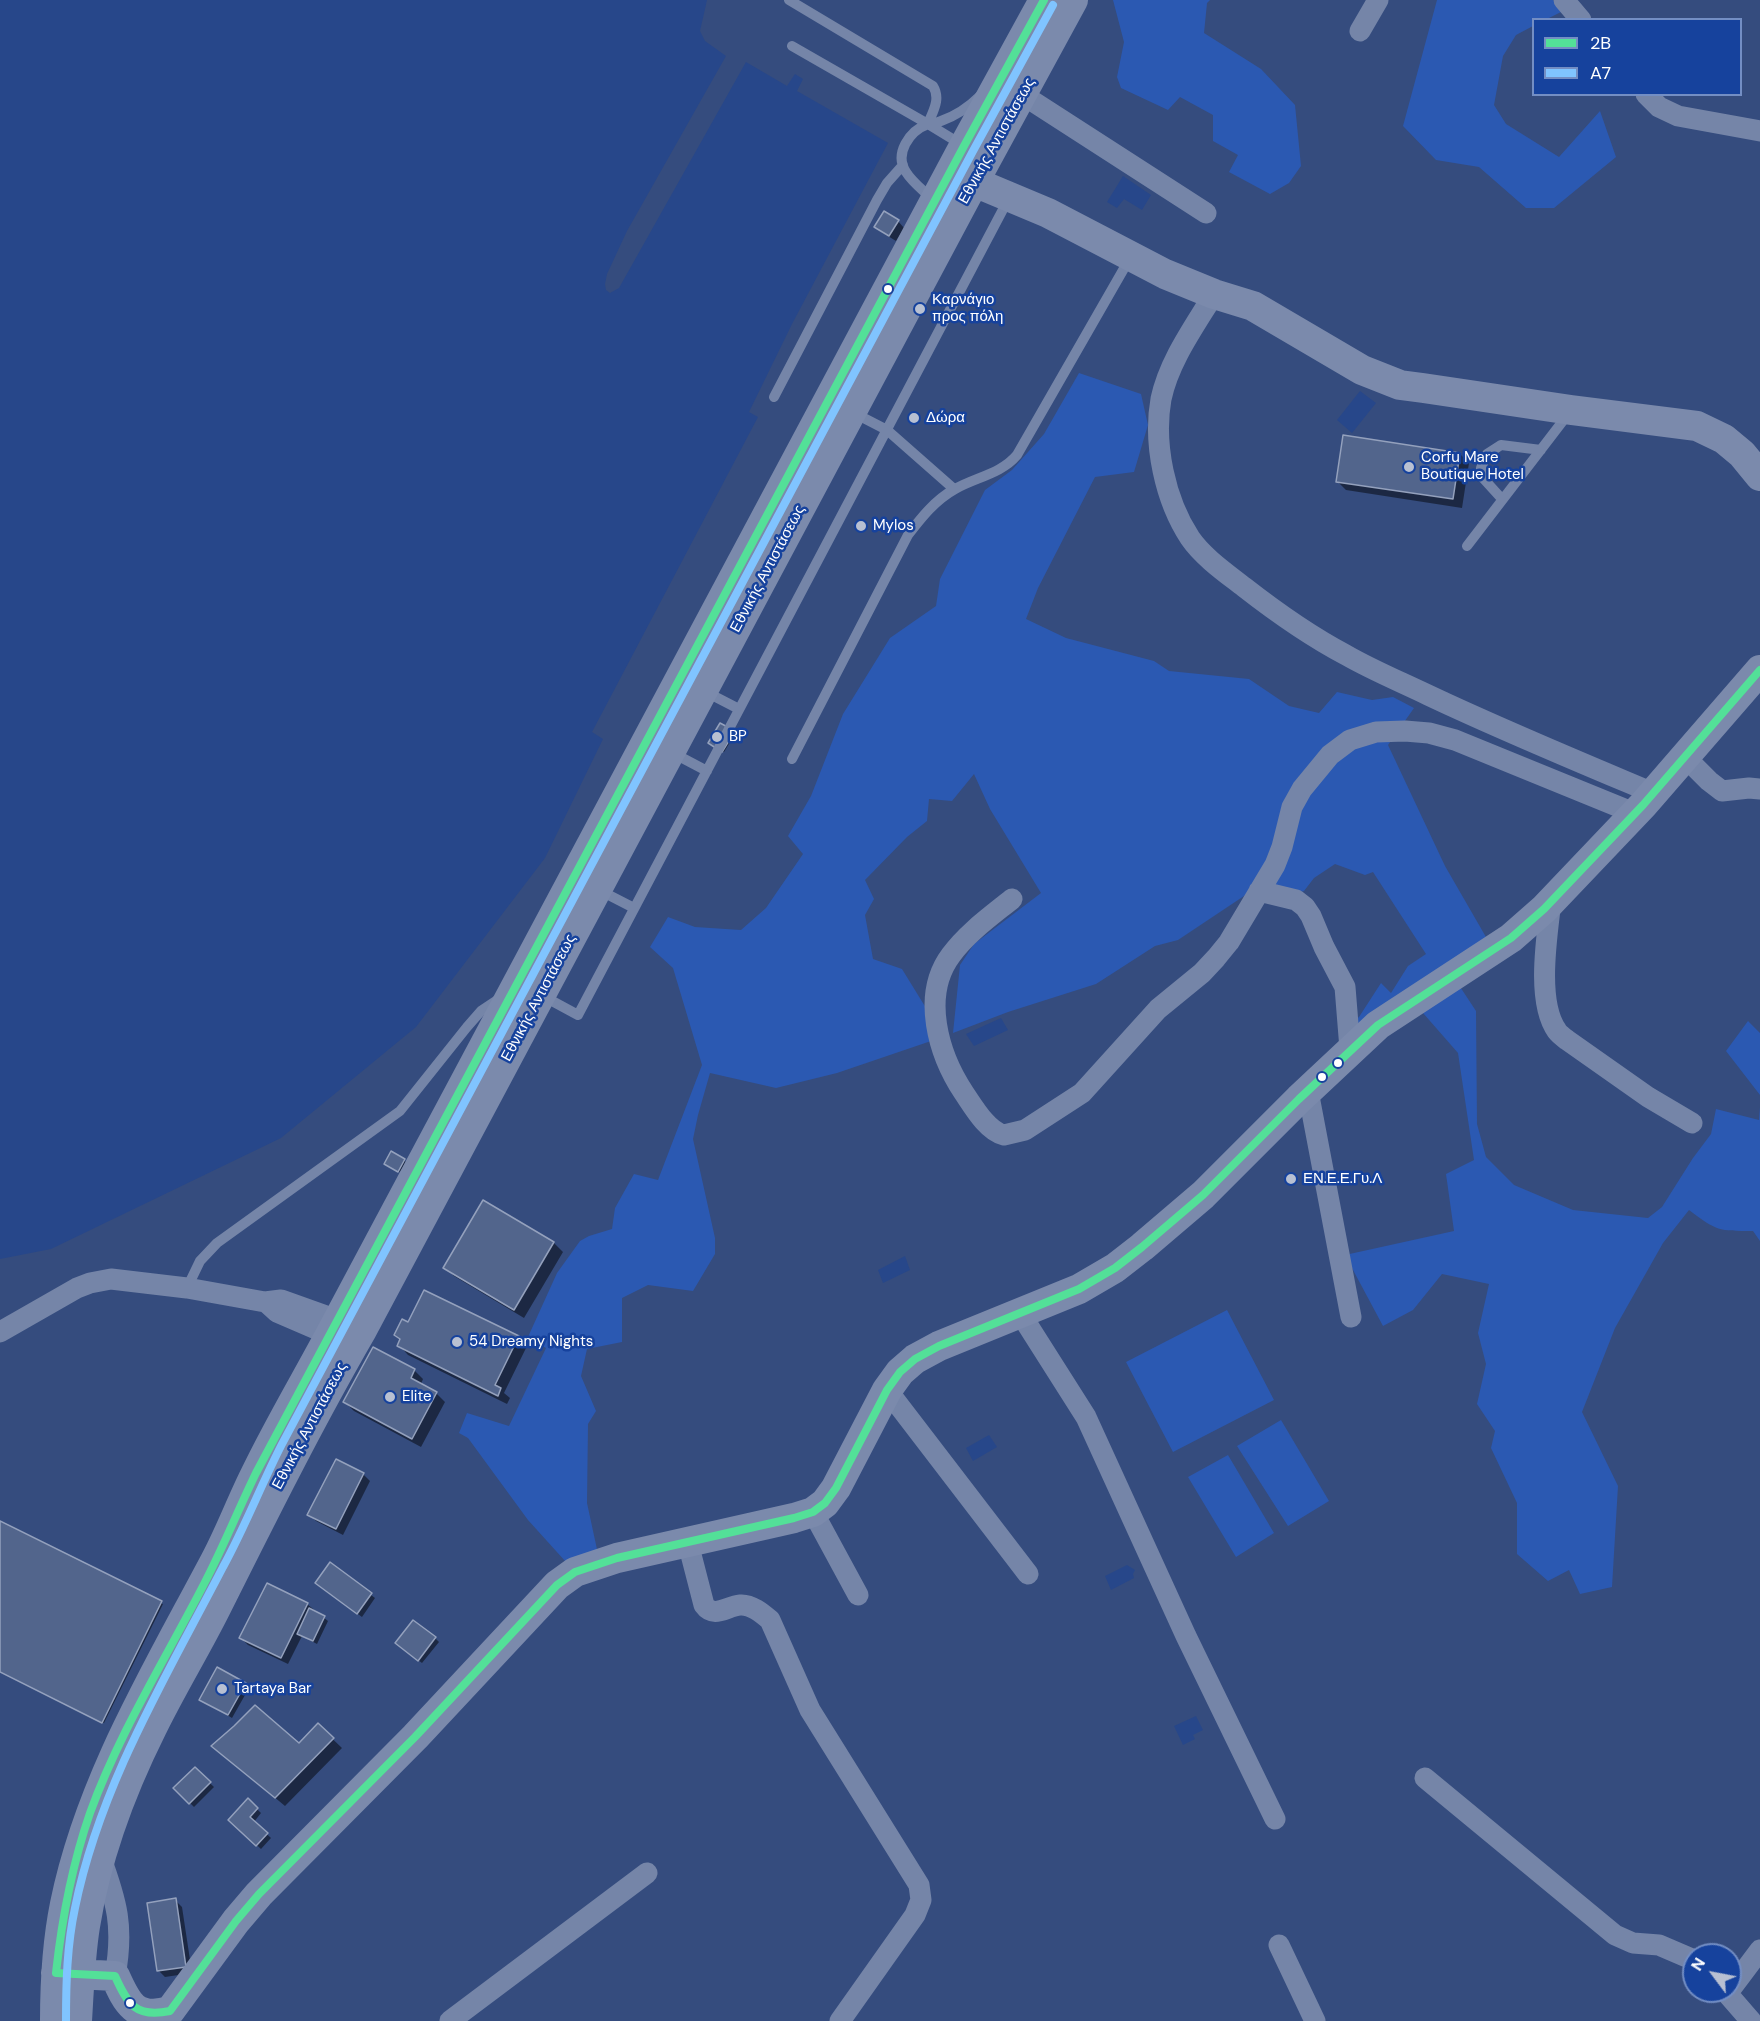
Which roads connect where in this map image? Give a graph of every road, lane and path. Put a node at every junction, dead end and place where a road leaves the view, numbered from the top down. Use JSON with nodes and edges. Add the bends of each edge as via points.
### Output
{"nodes":[{"id":1,"x":789,"y":0,"type":"edge"},
{"id":2,"x":1044,"y":0,"type":"edge"},
{"id":3,"x":1073,"y":0,"type":"edge"},
{"id":4,"x":1378,"y":0,"type":"edge"},
{"id":5,"x":1564,"y":0,"type":"edge"},
{"id":6,"x":1579,"y":18,"type":"edge"},
{"id":7,"x":1360,"y":31,"type":"dead end"},
{"id":8,"x":792,"y":46,"type":"dead end"},
{"id":9,"x":1013,"y":84,"type":"junction"},
{"id":10,"x":1648,"y":96,"type":"edge"},
{"id":11,"x":928,"y":124,"type":"junction"},
{"id":12,"x":1760,"y":131,"type":"edge"},
{"id":13,"x":964,"y":146,"type":"junction"},
{"id":14,"x":903,"y":165,"type":"junction"},
{"id":15,"x":974,"y":182,"type":"junction"},
{"id":16,"x":1010,"y":196,"type":"junction"},
{"id":17,"x":934,"y":201,"type":"junction"},
{"id":18,"x":1206,"y":213,"type":"dead end"},
{"id":19,"x":1131,"y":257,"type":"junction"},
{"id":20,"x":1214,"y":294,"type":"junction"},
{"id":21,"x":774,"y":397,"type":"dead end"},
{"id":22,"x":1571,"y":410,"type":"junction"},
{"id":23,"x":852,"y":411,"type":"junction"},
{"id":24,"x":887,"y":430,"type":"junction"},
{"id":25,"x":1541,"y":450,"type":"junction"},
{"id":26,"x":1760,"y":476,"type":"edge"},
{"id":27,"x":954,"y":489,"type":"junction"},
{"id":28,"x":1502,"y":499,"type":"junction"},
{"id":29,"x":1467,"y":546,"type":"dead end"},
{"id":30,"x":1760,"y":670,"type":"edge"},
{"id":31,"x":703,"y":690,"type":"junction"},
{"id":32,"x":739,"y":709,"type":"junction"},
{"id":33,"x":670,"y":752,"type":"junction"},
{"id":34,"x":1684,"y":756,"type":"junction"},
{"id":35,"x":792,"y":759,"type":"dead end"},
{"id":36,"x":706,"y":771,"type":"junction"},
{"id":37,"x":1760,"y":789,"type":"edge"},
{"id":38,"x":1643,"y":803,"type":"junction"},
{"id":39,"x":597,"y":889,"type":"junction"},
{"id":40,"x":1259,"y":891,"type":"junction"},
{"id":41,"x":1012,"y":899,"type":"dead end"},
{"id":42,"x":1551,"y":901,"type":"junction"},
{"id":43,"x":634,"y":908,"type":"junction"},
{"id":44,"x":529,"y":989,"type":"junction"},
{"id":45,"x":1350,"y":1049,"type":"junction"},
{"id":46,"x":1308,"y":1091,"type":"junction"},
{"id":47,"x":1692,"y":1123,"type":"dead end"},
{"id":48,"x":187,"y":1288,"type":"junction"},
{"id":49,"x":1020,"y":1313,"type":"junction"},
{"id":50,"x":1351,"y":1317,"type":"dead end"},
{"id":51,"x":0,"y":1332,"type":"edge"},
{"id":52,"x":346,"y":1333,"type":"junction"},
{"id":53,"x":887,"y":1390,"type":"junction"},
{"id":54,"x":813,"y":1512,"type":"junction"},
{"id":55,"x":688,"y":1543,"type":"junction"},
{"id":56,"x":1028,"y":1574,"type":"dead end"},
{"id":57,"x":858,"y":1595,"type":"dead end"},
{"id":58,"x":1425,"y":1778,"type":"dead end"},
{"id":59,"x":1275,"y":1819,"type":"dead end"},
{"id":60,"x":100,"y":1856,"type":"junction"},
{"id":61,"x":647,"y":1873,"type":"dead end"},
{"id":62,"x":1279,"y":1945,"type":"dead end"},
{"id":63,"x":1760,"y":1950,"type":"edge"},
{"id":64,"x":1682,"y":1955,"type":"edge"},
{"id":65,"x":1742,"y":1973,"type":"edge"},
{"id":66,"x":68,"y":1974,"type":"junction"},
{"id":67,"x":115,"y":1976,"type":"junction"},
{"id":68,"x":1737,"y":2003,"type":"edge"},
{"id":69,"x":148,"y":2020,"type":"edge"},
{"id":70,"x":55,"y":2021,"type":"edge"},
{"id":71,"x":77,"y":2021,"type":"edge"},
{"id":72,"x":450,"y":2021,"type":"edge"},
{"id":73,"x":840,"y":2021,"type":"edge"},
{"id":74,"x":1315,"y":2021,"type":"edge"},
{"id":75,"x":1751,"y":2021,"type":"edge"}],
"edges":[{"from":1,"to":11,"type":"lane","via":[[933,86],[938,96]]},
{"from":2,"to":9,"type":"main road","name":"Εθνικής Αντιστάσεως"},
{"from":3,"to":9,"type":"main road","name":"Εθνικής Αντιστάσεως"},
{"from":4,"to":7,"type":"street"},
{"from":5,"to":6,"type":"street"},
{"from":8,"to":11,"type":"lane"},
{"from":9,"to":11,"type":"lane","via":[[975,100],[941,122]]},
{"from":9,"to":13,"type":"main road","name":"Εθνικής Αντιστάσεως"},
{"from":9,"to":15,"type":"main road","name":"Εθνικής Αντιστάσεως"},
{"from":9,"to":18,"type":"street"},
{"from":10,"to":12,"type":"street","via":[[1659,107],[1678,116]]},
{"from":11,"to":13,"type":"lane"},
{"from":11,"to":14,"type":"lane","via":[[904,144]]},
{"from":13,"to":15,"type":"main road","via":[[965,166]]},
{"from":13,"to":17,"type":"main road","name":"Εθνικής Αντιστάσεως"},
{"from":14,"to":17,"type":"lane"},
{"from":14,"to":21,"type":"lane","via":[[877,200]]},
{"from":15,"to":16,"type":"main road"},
{"from":15,"to":23,"type":"main road","name":"Εθνικής Αντιστάσεως"},
{"from":16,"to":19,"type":"main road"},
{"from":16,"to":24,"type":"lane"},
{"from":17,"to":44,"type":"main road","name":"Εθνικής Αντιστάσεως"},
{"from":19,"to":20,"type":"main road"},
{"from":19,"to":27,"type":"lane","via":[[1017,455],[998,470]]},
{"from":20,"to":22,"type":"main road","via":[[1252,306],[1362,370],[1400,385]]},
{"from":20,"to":38,"type":"street","via":[[1171,367],[1158,425],[1164,477],[1191,540],[1272,609],[1345,655]]},
{"from":22,"to":25,"type":"lane"},
{"from":22,"to":26,"type":"main road","via":[[1697,426],[1724,439]]},
{"from":23,"to":24,"type":"lane"},
{"from":23,"to":31,"type":"main road","name":"Εθνικής Αντιστάσεως"},
{"from":24,"to":27,"type":"lane"},
{"from":24,"to":32,"type":"lane"},
{"from":25,"to":28,"type":"lane"},
{"from":25,"to":28,"type":"lane","via":[[1501,445],[1487,454],[1482,477]]},
{"from":27,"to":35,"type":"lane","via":[[908,535]]},
{"from":28,"to":29,"type":"lane"},
{"from":30,"to":34,"type":"main road"},
{"from":31,"to":32,"type":"lane"},
{"from":31,"to":33,"type":"main road","name":"Εθνικής Αντιστάσεως"},
{"from":32,"to":36,"type":"lane"},
{"from":33,"to":36,"type":"lane"},
{"from":33,"to":39,"type":"main road","name":"Εθνικής Αντιστάσεως"},
{"from":34,"to":37,"type":"street","via":[[1722,791]]},
{"from":34,"to":38,"type":"main road"},
{"from":36,"to":43,"type":"lane"},
{"from":38,"to":40,"type":"street","via":[[1429,733],[1376,732],[1350,740],[1330,754],[1302,789],[1275,865]]},
{"from":38,"to":42,"type":"main road"},
{"from":39,"to":43,"type":"lane"},
{"from":39,"to":44,"type":"main road","name":"Εθνικής Αντιστάσεως"},
{"from":40,"to":41,"type":"street","via":[[1216,958],[1158,1009],[1082,1093],[1026,1130],[1004,1135],[990,1127],[953,1074],[935,1015],[938,984],[950,956]]},
{"from":40,"to":45,"type":"street","via":[[1296,900],[1311,916],[1345,987]]},
{"from":42,"to":45,"type":"main road","via":[[1511,938],[1378,1025]]},
{"from":42,"to":47,"type":"street","via":[[1545,997],[1557,1031],[1648,1097]]},
{"from":43,"to":44,"type":"lane","via":[[578,1015]]},
{"from":44,"to":48,"type":"lane","via":[[481,1011],[400,1111],[217,1243],[200,1261]]},
{"from":44,"to":52,"type":"main road","name":"Εθνικής Αντιστάσεως"},
{"from":45,"to":46,"type":"main road"},
{"from":46,"to":49,"type":"main road","via":[[1203,1195],[1142,1247],[1079,1289]]},
{"from":46,"to":50,"type":"street"},
{"from":48,"to":51,"type":"street","via":[[97,1281],[77,1288]]},
{"from":48,"to":52,"type":"street","via":[[265,1302],[277,1312]]},
{"from":49,"to":53,"type":"main road","via":[[915,1359]]},
{"from":49,"to":59,"type":"street","via":[[1086,1417]]},
{"from":52,"to":60,"type":"main road","name":"Εθνικής Αντιστάσεως","via":[[306,1430],[152,1728]]},
{"from":52,"to":66,"type":"main road","name":"Εθνικής Αντιστάσεως","via":[[260,1464],[218,1556],[100,1788],[64,1906]]},
{"from":53,"to":54,"type":"main road","via":[[836,1488]]},
{"from":53,"to":56,"type":"street"},
{"from":54,"to":55,"type":"main road"},
{"from":54,"to":57,"type":"street"},
{"from":55,"to":69,"type":"main road","via":[[617,1558],[575,1572],[556,1585],[415,1737],[259,1894],[170,2011]]},
{"from":55,"to":73,"type":"street","via":[[708,1610],[719,1612],[741,1605],[770,1620],[810,1710],[919,1885],[921,1900],[915,1915]]},
{"from":58,"to":64,"type":"street","via":[[1615,1935],[1633,1944],[1659,1945]]},
{"from":60,"to":66,"type":"main road","name":"Εθνικής Αντιστάσεως","via":[[85,1925]]},
{"from":60,"to":67,"type":"street","via":[[118,1911]]},
{"from":61,"to":72,"type":"street"},
{"from":62,"to":74,"type":"street"},
{"from":63,"to":65,"type":"street"},
{"from":66,"to":67,"type":"main road"},
{"from":66,"to":70,"type":"main road","name":"Εθνικής Αντιστάσεως"},
{"from":66,"to":71,"type":"main road","name":"Εθνικής Αντιστάσεως"},
{"from":67,"to":69,"type":"main road","via":[[132,2010]]},
{"from":68,"to":75,"type":"street"}]}
